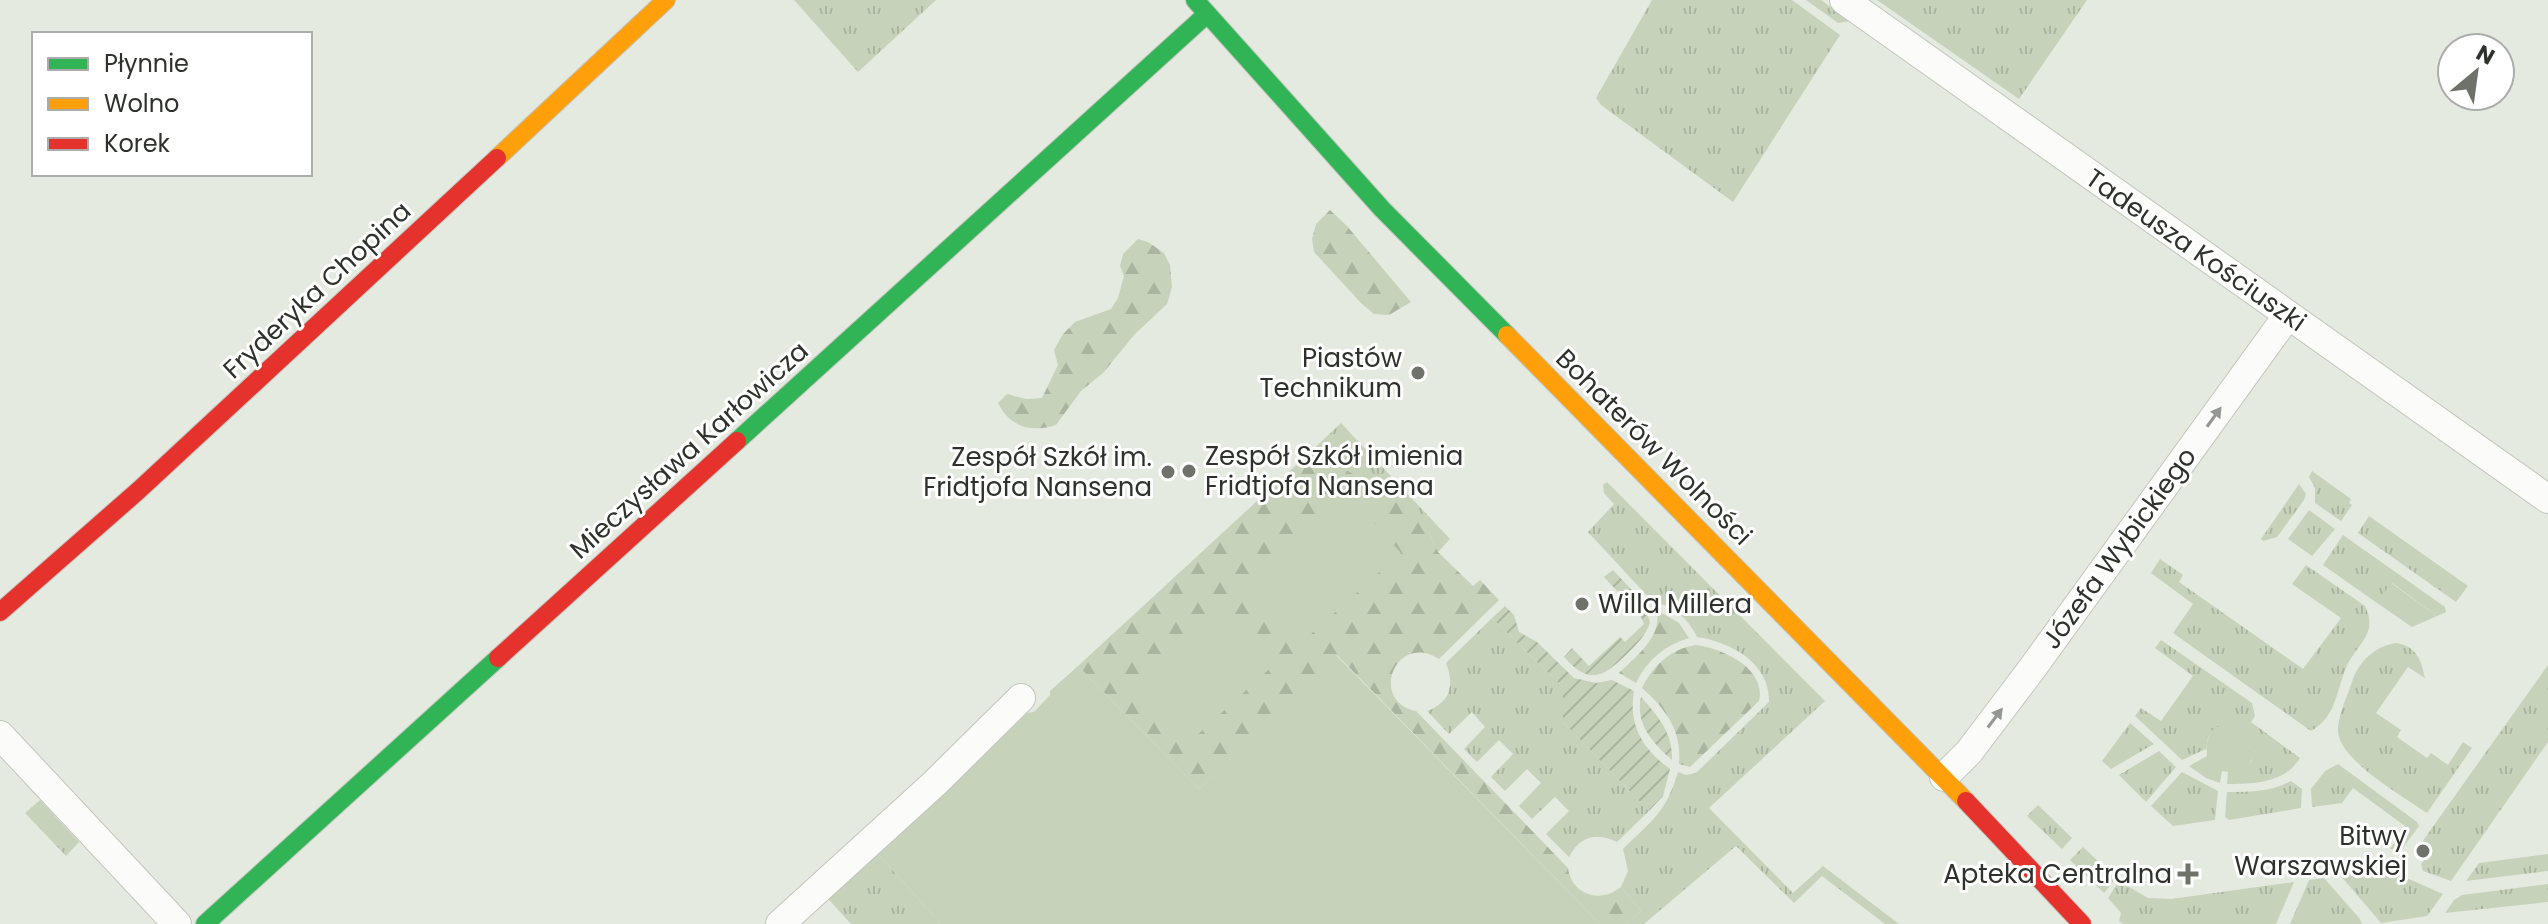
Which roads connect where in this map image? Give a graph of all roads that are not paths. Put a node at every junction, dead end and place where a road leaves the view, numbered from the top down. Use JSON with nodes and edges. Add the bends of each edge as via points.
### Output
{"nodes":[{"id":1,"x":666,"y":0,"type":"edge"},
{"id":2,"x":1844,"y":0,"type":"edge"},
{"id":3,"x":1201,"y":7,"type":"edge"},
{"id":4,"x":2288,"y":315,"type":"junction"},
{"id":5,"x":2548,"y":499,"type":"edge"},
{"id":6,"x":0,"y":612,"type":"edge"},
{"id":7,"x":1021,"y":698,"type":"dead end"},
{"id":8,"x":0,"y":735,"type":"edge"},
{"id":9,"x":1944,"y":777,"type":"junction"},
{"id":10,"x":177,"y":924,"type":"edge"},
{"id":11,"x":205,"y":924,"type":"edge"},
{"id":12,"x":780,"y":924,"type":"edge"},
{"id":13,"x":2082,"y":924,"type":"edge"}],
"edges":[{"from":1,"to":6,"type":"street","name":"Fryderyka Chopina","via":[[162,469]]},
{"from":2,"to":4,"type":"street","name":"Tadeusza Kościuszki"},
{"from":3,"to":9,"type":"street","name":"Bohaterów Wolności","via":[[1382,209]]},
{"from":3,"to":11,"type":"street","name":"Mieczysława Karłowicza"},
{"from":4,"to":5,"type":"street","name":"Tadeusza Kościuszki"},
{"from":9,"to":4,"type":"street","name":"Józefa Wybickiego","one_way":true,"via":[[2038,661]]},
{"from":7,"to":12,"type":"street"},
{"from":8,"to":10,"type":"street"},
{"from":9,"to":13,"type":"street","name":"Bohaterów Wolności"}]}
